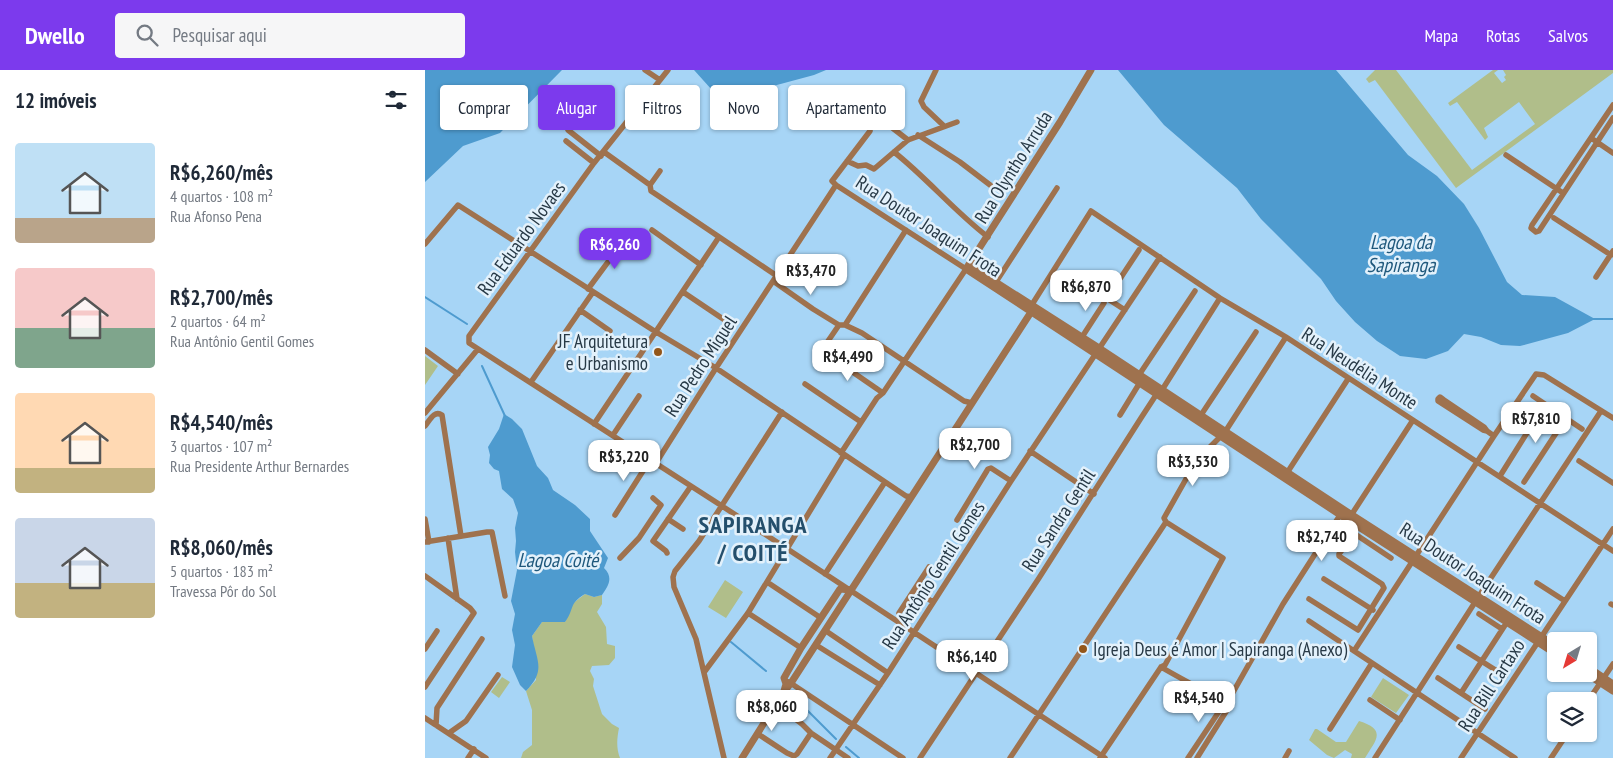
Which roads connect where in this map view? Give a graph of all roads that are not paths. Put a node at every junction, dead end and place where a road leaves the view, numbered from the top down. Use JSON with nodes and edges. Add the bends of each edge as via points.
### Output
{"nodes":[{"id":1,"x":645,"y":70,"type":"edge"},
{"id":2,"x":668,"y":70,"type":"edge"},
{"id":3,"x":936,"y":70,"type":"edge"},
{"id":4,"x":1091,"y":70,"type":"edge"},
{"id":5,"x":660,"y":80,"type":"junction"},
{"id":6,"x":1613,"y":105,"type":"edge"},
{"id":7,"x":1613,"y":118,"type":"edge"},
{"id":8,"x":957,"y":122,"type":"dead end"},
{"id":9,"x":944,"y":126,"type":"junction"},
{"id":10,"x":568,"y":130,"type":"edge"},
{"id":11,"x":896,"y":130,"type":"edge"},
{"id":12,"x":870,"y":131,"type":"dead end"},
{"id":13,"x":918,"y":135,"type":"junction"},
{"id":14,"x":1591,"y":138,"type":"junction"},
{"id":15,"x":908,"y":140,"type":"junction"},
{"id":16,"x":566,"y":142,"type":"dead end"},
{"id":17,"x":1597,"y":142,"type":"junction"},
{"id":18,"x":894,"y":152,"type":"junction"},
{"id":19,"x":1613,"y":153,"type":"edge"},
{"id":20,"x":602,"y":154,"type":"junction"},
{"id":21,"x":1506,"y":154,"type":"dead end"},
{"id":22,"x":847,"y":161,"type":"junction"},
{"id":23,"x":594,"y":163,"type":"junction"},
{"id":24,"x":659,"y":170,"type":"dead end"},
{"id":25,"x":650,"y":185,"type":"junction"},
{"id":26,"x":836,"y":185,"type":"junction"},
{"id":27,"x":994,"y":188,"type":"dead end"},
{"id":28,"x":1057,"y":188,"type":"dead end"},
{"id":29,"x":1557,"y":189,"type":"junction"},
{"id":30,"x":1563,"y":193,"type":"junction"},
{"id":31,"x":1554,"y":218,"type":"dead end"},
{"id":32,"x":653,"y":230,"type":"dead end"},
{"id":33,"x":906,"y":230,"type":"junction"},
{"id":34,"x":719,"y":237,"type":"junction"},
{"id":35,"x":987,"y":237,"type":"junction"},
{"id":36,"x":625,"y":238,"type":"dead end"},
{"id":37,"x":425,"y":244,"type":"edge"},
{"id":38,"x":1139,"y":250,"type":"dead end"},
{"id":39,"x":530,"y":252,"type":"junction"},
{"id":40,"x":1612,"y":253,"type":"edge"},
{"id":41,"x":1160,"y":257,"type":"junction"},
{"id":42,"x":701,"y":264,"type":"junction"},
{"id":43,"x":968,"y":267,"type":"junction"},
{"id":44,"x":1596,"y":277,"type":"dead end"},
{"id":45,"x":775,"y":278,"type":"junction"},
{"id":46,"x":994,"y":285,"type":"junction"},
{"id":47,"x":590,"y":290,"type":"junction"},
{"id":48,"x":1195,"y":291,"type":"dead end"},
{"id":49,"x":683,"y":292,"type":"junction"},
{"id":50,"x":1220,"y":298,"type":"junction"},
{"id":51,"x":1104,"y":303,"type":"dead end"},
{"id":52,"x":580,"y":310,"type":"junction"},
{"id":53,"x":1033,"y":310,"type":"junction"},
{"id":54,"x":1125,"y":310,"type":"junction"},
{"id":55,"x":731,"y":325,"type":"dead end"},
{"id":56,"x":842,"y":325,"type":"junction"},
{"id":57,"x":610,"y":331,"type":"dead end"},
{"id":58,"x":656,"y":332,"type":"junction"},
{"id":59,"x":1257,"y":332,"type":"dead end"},
{"id":60,"x":1082,"y":337,"type":"junction"},
{"id":61,"x":1286,"y":337,"type":"junction"},
{"id":62,"x":478,"y":349,"type":"junction"},
{"id":63,"x":425,"y":350,"type":"edge"},
{"id":64,"x":1097,"y":351,"type":"junction"},
{"id":65,"x":905,"y":362,"type":"junction"},
{"id":66,"x":716,"y":368,"type":"junction"},
{"id":67,"x":458,"y":374,"type":"junction"},
{"id":68,"x":1139,"y":375,"type":"junction"},
{"id":69,"x":1348,"y":379,"type":"junction"},
{"id":70,"x":531,"y":382,"type":"junction"},
{"id":71,"x":805,"y":384,"type":"dead end"},
{"id":72,"x":1139,"y":384,"type":"junction"},
{"id":73,"x":1159,"y":392,"type":"junction"},
{"id":74,"x":883,"y":393,"type":"junction"},
{"id":75,"x":639,"y":396,"type":"dead end"},
{"id":76,"x":1533,"y":396,"type":"dead end"},
{"id":77,"x":972,"y":403,"type":"junction"},
{"id":78,"x":1545,"y":404,"type":"junction"},
{"id":79,"x":1601,"y":411,"type":"junction"},
{"id":80,"x":782,"y":412,"type":"junction"},
{"id":81,"x":425,"y":413,"type":"edge"},
{"id":82,"x":1120,"y":415,"type":"dead end"},
{"id":83,"x":1201,"y":415,"type":"junction"},
{"id":84,"x":1566,"y":418,"type":"junction"},
{"id":85,"x":1613,"y":418,"type":"edge"},
{"id":86,"x":1413,"y":420,"type":"junction"},
{"id":87,"x":861,"y":422,"type":"junction"},
{"id":88,"x":594,"y":424,"type":"junction"},
{"id":89,"x":425,"y":426,"type":"edge"},
{"id":90,"x":1582,"y":429,"type":"dead end"},
{"id":91,"x":1487,"y":431,"type":"junction"},
{"id":92,"x":1223,"y":434,"type":"junction"},
{"id":93,"x":613,"y":435,"type":"junction"},
{"id":94,"x":1494,"y":436,"type":"junction"},
{"id":95,"x":1031,"y":451,"type":"junction"},
{"id":96,"x":843,"y":454,"type":"junction"},
{"id":97,"x":1579,"y":461,"type":"dead end"},
{"id":98,"x":653,"y":462,"type":"junction"},
{"id":99,"x":1477,"y":462,"type":"junction"},
{"id":100,"x":1286,"y":475,"type":"junction"},
{"id":101,"x":1500,"y":476,"type":"junction"},
{"id":102,"x":1011,"y":480,"type":"junction"},
{"id":103,"x":885,"y":482,"type":"junction"},
{"id":104,"x":1524,"y":482,"type":"dead end"},
{"id":105,"x":1613,"y":483,"type":"edge"},
{"id":106,"x":691,"y":486,"type":"junction"},
{"id":107,"x":1094,"y":494,"type":"junction"},
{"id":108,"x":911,"y":497,"type":"junction"},
{"id":109,"x":653,"y":498,"type":"dead end"},
{"id":110,"x":1540,"y":502,"type":"junction"},
{"id":111,"x":722,"y":506,"type":"junction"},
{"id":112,"x":1342,"y":512,"type":"junction"},
{"id":113,"x":655,"y":514,"type":"junction"},
{"id":114,"x":615,"y":515,"type":"dead end"},
{"id":115,"x":1350,"y":517,"type":"junction"},
{"id":116,"x":425,"y":520,"type":"edge"},
{"id":117,"x":667,"y":520,"type":"junction"},
{"id":118,"x":957,"y":520,"type":"dead end"},
{"id":119,"x":1166,"y":522,"type":"junction"},
{"id":120,"x":683,"y":529,"type":"dead end"},
{"id":121,"x":1613,"y":529,"type":"edge"},
{"id":122,"x":461,"y":536,"type":"junction"},
{"id":123,"x":448,"y":538,"type":"junction"},
{"id":124,"x":427,"y":542,"type":"edge"},
{"id":125,"x":1603,"y":544,"type":"junction"},
{"id":126,"x":787,"y":550,"type":"junction"},
{"id":127,"x":1613,"y":551,"type":"edge"},
{"id":128,"x":667,"y":553,"type":"dead end"},
{"id":129,"x":620,"y":558,"type":"dead end"},
{"id":130,"x":1391,"y":558,"type":"dead end"},
{"id":131,"x":1415,"y":559,"type":"junction"},
{"id":132,"x":929,"y":566,"type":"dead end"},
{"id":133,"x":825,"y":574,"type":"junction"},
{"id":134,"x":425,"y":576,"type":"edge"},
{"id":135,"x":1324,"y":579,"type":"dead end"},
{"id":136,"x":767,"y":582,"type":"junction"},
{"id":137,"x":1537,"y":583,"type":"dead end"},
{"id":138,"x":851,"y":590,"type":"junction"},
{"id":139,"x":914,"y":590,"type":"junction"},
{"id":140,"x":505,"y":596,"type":"dead end"},
{"id":141,"x":457,"y":599,"type":"junction"},
{"id":142,"x":1309,"y":599,"type":"dead end"},
{"id":143,"x":1477,"y":599,"type":"junction"},
{"id":144,"x":1565,"y":601,"type":"junction"},
{"id":145,"x":933,"y":602,"type":"junction"},
{"id":146,"x":1372,"y":609,"type":"junction"},
{"id":147,"x":748,"y":613,"type":"junction"},
{"id":148,"x":899,"y":613,"type":"dead end"},
{"id":149,"x":1379,"y":614,"type":"junction"},
{"id":150,"x":1479,"y":614,"type":"dead end"},
{"id":151,"x":821,"y":618,"type":"junction"},
{"id":152,"x":1509,"y":619,"type":"junction"},
{"id":153,"x":1309,"y":621,"type":"dead end"},
{"id":154,"x":1502,"y":629,"type":"junction"},
{"id":155,"x":826,"y":630,"type":"junction"},
{"id":156,"x":437,"y":631,"type":"dead end"},
{"id":157,"x":914,"y":632,"type":"junction"},
{"id":158,"x":482,"y":639,"type":"dead end"},
{"id":159,"x":1539,"y":639,"type":"junction"},
{"id":160,"x":1547,"y":642,"type":"edge"},
{"id":161,"x":816,"y":646,"type":"junction"},
{"id":162,"x":1547,"y":646,"type":"edge"},
{"id":163,"x":1459,"y":647,"type":"dead end"},
{"id":164,"x":801,"y":648,"type":"junction"},
{"id":165,"x":425,"y":649,"type":"edge"},
{"id":166,"x":1354,"y":651,"type":"junction"},
{"id":167,"x":1482,"y":661,"type":"junction"},
{"id":168,"x":1372,"y":663,"type":"junction"},
{"id":169,"x":1613,"y":664,"type":"edge"},
{"id":170,"x":1161,"y":667,"type":"junction"},
{"id":171,"x":705,"y":671,"type":"junction"},
{"id":172,"x":888,"y":673,"type":"junction"},
{"id":173,"x":976,"y":673,"type":"junction"},
{"id":174,"x":498,"y":675,"type":"dead end"},
{"id":175,"x":1597,"y":675,"type":"edge"},
{"id":176,"x":1505,"y":676,"type":"dead end"},
{"id":177,"x":784,"y":678,"type":"junction"},
{"id":178,"x":1437,"y":678,"type":"dead end"},
{"id":179,"x":1597,"y":678,"type":"edge"},
{"id":180,"x":1602,"y":680,"type":"junction"},
{"id":181,"x":791,"y":683,"type":"junction"},
{"id":182,"x":1613,"y":684,"type":"edge"},
{"id":183,"x":880,"y":685,"type":"junction"},
{"id":184,"x":425,"y":687,"type":"edge"},
{"id":185,"x":1613,"y":691,"type":"edge"},
{"id":186,"x":1594,"y":692,"type":"edge"},
{"id":187,"x":783,"y":693,"type":"junction"},
{"id":188,"x":1461,"y":693,"type":"junction"},
{"id":189,"x":1416,"y":694,"type":"junction"},
{"id":190,"x":1370,"y":700,"type":"dead end"},
{"id":191,"x":1227,"y":703,"type":"junction"},
{"id":192,"x":776,"y":704,"type":"junction"},
{"id":193,"x":1485,"y":709,"type":"dead end"},
{"id":194,"x":1039,"y":714,"type":"junction"},
{"id":195,"x":425,"y":718,"type":"edge"},
{"id":196,"x":1400,"y":720,"type":"junction"},
{"id":197,"x":436,"y":725,"type":"junction"},
{"id":198,"x":853,"y":725,"type":"junction"},
{"id":199,"x":1330,"y":729,"type":"dead end"},
{"id":200,"x":449,"y":733,"type":"junction"},
{"id":201,"x":811,"y":733,"type":"junction"},
{"id":202,"x":1478,"y":733,"type":"junction"},
{"id":203,"x":758,"y":734,"type":"junction"},
{"id":204,"x":1562,"y":742,"type":"edge"},
{"id":205,"x":474,"y":749,"type":"junction"},
{"id":206,"x":835,"y":749,"type":"junction"},
{"id":207,"x":1289,"y":751,"type":"dead end"},
{"id":208,"x":1102,"y":757,"type":"edge"},
{"id":209,"x":468,"y":758,"type":"edge"},
{"id":210,"x":486,"y":758,"type":"edge"},
{"id":211,"x":724,"y":758,"type":"edge"},
{"id":212,"x":742,"y":758,"type":"edge"},
{"id":213,"x":830,"y":758,"type":"edge"},
{"id":214,"x":848,"y":758,"type":"edge"},
{"id":215,"x":903,"y":758,"type":"edge"},
{"id":216,"x":920,"y":758,"type":"edge"},
{"id":217,"x":1010,"y":758,"type":"edge"},
{"id":218,"x":1188,"y":758,"type":"edge"},
{"id":219,"x":1197,"y":758,"type":"edge"},
{"id":220,"x":1285,"y":758,"type":"edge"},
{"id":221,"x":1375,"y":758,"type":"edge"},
{"id":222,"x":1461,"y":758,"type":"edge"},
{"id":223,"x":1515,"y":758,"type":"edge"},
{"id":224,"x":1551,"y":758,"type":"edge"}],
"edges":[{"from":1,"to":5,"type":"street"},
{"from":2,"to":5,"type":"street","name":"Rua Eduardo Novaes"},
{"from":3,"to":9,"type":"street","via":[[921,100]]},
{"from":4,"to":35,"type":"street","name":"Rua Olyntho Arruda"},
{"from":5,"to":20,"type":"street","name":"Rua Eduardo Novaes"},
{"from":6,"to":14,"type":"street"},
{"from":7,"to":17,"type":"street"},
{"from":8,"to":9,"type":"street"},
{"from":9,"to":13,"type":"street"},
{"from":10,"to":20,"type":"street"},
{"from":11,"to":15,"type":"street"},
{"from":12,"to":22,"type":"street"},
{"from":13,"to":15,"type":"street"},
{"from":13,"to":27,"type":"street"},
{"from":14,"to":17,"type":"street"},
{"from":14,"to":29,"type":"street"},
{"from":15,"to":18,"type":"street"},
{"from":16,"to":23,"type":"street"},
{"from":17,"to":19,"type":"street"},
{"from":17,"to":30,"type":"street"},
{"from":18,"to":22,"type":"street","via":[[874,169]]},
{"from":18,"to":35,"type":"street"},
{"from":20,"to":23,"type":"street","name":"Rua Eduardo Novaes"},
{"from":20,"to":25,"type":"street"},
{"from":21,"to":29,"type":"street"},
{"from":22,"to":26,"type":"street","name":"Rua Pedro Miguel","via":[[832,181]]},
{"from":23,"to":39,"type":"street","name":"Rua Eduardo Novaes"},
{"from":24,"to":25,"type":"street"},
{"from":25,"to":34,"type":"street","via":[[660,197]]},
{"from":26,"to":33,"type":"street","name":"Rua Doutor Joaquim Frota"},
{"from":26,"to":45,"type":"street","name":"Rua Pedro Miguel"},
{"from":28,"to":46,"type":"street"},
{"from":29,"to":30,"type":"street"},
{"from":29,"to":30,"type":"street","via":[[1532,225],[1533,230],[1539,231]]},
{"from":31,"to":40,"type":"street"},
{"from":32,"to":42,"type":"street"},
{"from":33,"to":43,"type":"street","name":"Rua Doutor Joaquim Frota"},
{"from":33,"to":56,"type":"street"},
{"from":34,"to":42,"type":"street"},
{"from":34,"to":45,"type":"street"},
{"from":35,"to":43,"type":"street","name":"Rua Olyntho Arruda"},
{"from":36,"to":47,"type":"street"},
{"from":37,"to":39,"type":"street","via":[[458,205]]},
{"from":38,"to":54,"type":"street","via":[[1108,297]]},
{"from":39,"to":47,"type":"street"},
{"from":39,"to":62,"type":"street","name":"Rua Eduardo Novaes","via":[[469,336],[469,343]]},
{"from":40,"to":44,"type":"street"},
{"from":41,"to":50,"type":"street","name":"Rua Neudélia Monte"},
{"from":41,"to":53,"type":"street","name":"Rua Neudélia Monte","via":[[1091,211],[1033,302]]},
{"from":41,"to":54,"type":"street","name":"Rua Antônio Gentil Gomes"},
{"from":42,"to":49,"type":"street"},
{"from":43,"to":46,"type":"street","name":"Rua Doutor Joaquim Frota"},
{"from":43,"to":65,"type":"street","name":"Rua Olyntho Arruda"},
{"from":45,"to":56,"type":"street","via":[[813,309]]},
{"from":45,"to":66,"type":"street","name":"Rua Pedro Miguel"},
{"from":46,"to":53,"type":"street","name":"Rua Doutor Joaquim Frota"},
{"from":47,"to":52,"type":"street"},
{"from":47,"to":58,"type":"street"},
{"from":48,"to":68,"type":"street"},
{"from":49,"to":55,"type":"street"},
{"from":49,"to":58,"type":"street"},
{"from":50,"to":61,"type":"street","name":"Rua Neudélia Monte"},
{"from":50,"to":73,"type":"street","name":"Rua Sandra Gentil"},
{"from":51,"to":60,"type":"street"},
{"from":52,"to":57,"type":"street"},
{"from":52,"to":70,"type":"street"},
{"from":53,"to":60,"type":"street","name":"Rua Doutor Joaquim Frota"},
{"from":53,"to":64,"type":"street","name":"Rua Doutor Joaquim Frota"},
{"from":53,"to":77,"type":"street"},
{"from":54,"to":64,"type":"street","name":"Rua Antônio Gentil Gomes"},
{"from":56,"to":65,"type":"street","via":[[862,333]]},
{"from":56,"to":74,"type":"street","via":[[827,344],[825,353]]},
{"from":58,"to":66,"type":"street"},
{"from":58,"to":88,"type":"street"},
{"from":59,"to":83,"type":"street"},
{"from":60,"to":64,"type":"street","name":"Rua Doutor Joaquim Frota"},
{"from":61,"to":69,"type":"street","name":"Rua Neudélia Monte"},
{"from":61,"to":92,"type":"street"},
{"from":62,"to":67,"type":"street"},
{"from":62,"to":70,"type":"street"},
{"from":63,"to":67,"type":"street"},
{"from":64,"to":68,"type":"street","name":"Rua Doutor Joaquim Frota"},
{"from":64,"to":72,"type":"street","name":"Rua Doutor Joaquim Frota"},
{"from":64,"to":95,"type":"street","name":"Rua Antônio Gentil Gomes"},
{"from":65,"to":74,"type":"street","name":"Rua Olyntho Arruda"},
{"from":65,"to":77,"type":"street"},
{"from":66,"to":80,"type":"street"},
{"from":66,"to":98,"type":"street","name":"Rua Pedro Miguel"},
{"from":67,"to":81,"type":"street"},
{"from":68,"to":73,"type":"street","name":"Rua Doutor Joaquim Frota"},
{"from":69,"to":86,"type":"street","name":"Rua Neudélia Monte"},
{"from":69,"to":100,"type":"street"},
{"from":70,"to":88,"type":"street"},
{"from":71,"to":87,"type":"street"},
{"from":72,"to":73,"type":"street","name":"Rua Doutor Joaquim Frota"},
{"from":72,"to":82,"type":"street"},
{"from":73,"to":83,"type":"street","name":"Rua Doutor Joaquim Frota"},
{"from":73,"to":92,"type":"street","name":"Rua Doutor Joaquim Frota"},
{"from":73,"to":107,"type":"street","name":"Rua Sandra Gentil"},
{"from":74,"to":87,"type":"street","name":"Rua Olyntho Arruda"},
{"from":75,"to":93,"type":"street"},
{"from":76,"to":78,"type":"street"},
{"from":77,"to":108,"type":"street"},
{"from":78,"to":84,"type":"street"},
{"from":78,"to":101,"type":"street"},
{"from":79,"to":85,"type":"street"},
{"from":79,"to":94,"type":"street","via":[[1544,375],[1536,374]]},
{"from":79,"to":110,"type":"street"},
{"from":80,"to":96,"type":"street"},
{"from":80,"to":111,"type":"street"},
{"from":83,"to":92,"type":"street","name":"Rua Doutor Joaquim Frota"},
{"from":84,"to":90,"type":"street"},
{"from":84,"to":104,"type":"street"},
{"from":86,"to":99,"type":"street","name":"Rua Neudélia Monte"},
{"from":86,"to":115,"type":"street"},
{"from":87,"to":96,"type":"street","name":"Rua Olyntho Arruda"},
{"from":88,"to":93,"type":"street"},
{"from":89,"to":122,"type":"street","via":[[435,414],[442,415]]},
{"from":91,"to":91,"type":"street","via":[[1440,397],[1438,399],[1438,401]]},
{"from":91,"to":94,"type":"street"},
{"from":92,"to":100,"type":"street","name":"Rua Doutor Joaquim Frota"},
{"from":92,"to":119,"type":"street","via":[[1201,456],[1186,479],[1164,518]]},
{"from":93,"to":98,"type":"street"},
{"from":94,"to":99,"type":"street"},
{"from":95,"to":102,"type":"street","name":"Rua Antônio Gentil Gomes"},
{"from":95,"to":107,"type":"street"},
{"from":96,"to":103,"type":"street"},
{"from":96,"to":126,"type":"street","name":"Rua Olyntho Arruda"},
{"from":97,"to":105,"type":"street"},
{"from":98,"to":106,"type":"street"},
{"from":98,"to":114,"type":"street","name":"Rua Pedro Miguel"},
{"from":99,"to":101,"type":"street","name":"Rua Neudélia Monte"},
{"from":99,"to":131,"type":"street"},
{"from":100,"to":112,"type":"street","name":"Rua Doutor Joaquim Frota"},
{"from":101,"to":110,"type":"street","name":"Rua Neudélia Monte"},
{"from":102,"to":118,"type":"street","via":[[988,469]]},
{"from":102,"to":145,"type":"street","name":"Rua Antônio Gentil Gomes"},
{"from":103,"to":108,"type":"street"},
{"from":103,"to":133,"type":"street"},
{"from":106,"to":111,"type":"street"},
{"from":106,"to":117,"type":"street"},
{"from":107,"to":173,"type":"street","name":"Rua Sandra Gentil"},
{"from":108,"to":138,"type":"street"},
{"from":109,"to":113,"type":"street","via":[[661,505]]},
{"from":110,"to":125,"type":"street","name":"Rua Neudélia Monte"},
{"from":110,"to":143,"type":"street"},
{"from":111,"to":126,"type":"street"},
{"from":111,"to":171,"type":"street","via":[[673,577]]},
{"from":112,"to":115,"type":"street","name":"Rua Doutor Joaquim Frota"},
{"from":112,"to":191,"type":"street","via":[[1283,604]]},
{"from":113,"to":117,"type":"street"},
{"from":113,"to":129,"type":"street"},
{"from":115,"to":131,"type":"street","name":"Rua Doutor Joaquim Frota"},
{"from":116,"to":124,"type":"street"},
{"from":117,"to":120,"type":"street"},
{"from":117,"to":128,"type":"street","via":[[653,541]]},
{"from":119,"to":170,"type":"street","via":[[1223,558]]},
{"from":119,"to":194,"type":"street"},
{"from":121,"to":125,"type":"street","name":"Rua Bill Cartaxo"},
{"from":122,"to":123,"type":"street"},
{"from":122,"to":140,"type":"street","via":[[492,532]]},
{"from":123,"to":124,"type":"street"},
{"from":123,"to":141,"type":"street"},
{"from":125,"to":127,"type":"street","name":"Rua Neudélia Monte"},
{"from":125,"to":144,"type":"street","name":"Rua Bill Cartaxo"},
{"from":126,"to":133,"type":"street"},
{"from":126,"to":136,"type":"street","name":"Rua Olyntho Arruda"},
{"from":130,"to":146,"type":"street","via":[[1355,534],[1339,554],[1383,586]]},
{"from":131,"to":143,"type":"street","name":"Rua Doutor Joaquim Frota"},
{"from":131,"to":149,"type":"street"},
{"from":132,"to":139,"type":"street"},
{"from":133,"to":138,"type":"street"},
{"from":134,"to":141,"type":"street"},
{"from":135,"to":146,"type":"street"},
{"from":136,"to":147,"type":"street","name":"Rua Olyntho Arruda"},
{"from":136,"to":151,"type":"street"},
{"from":137,"to":144,"type":"street"},
{"from":138,"to":151,"type":"street","via":[[840,589]]},
{"from":138,"to":155,"type":"street"},
{"from":138,"to":157,"type":"street"},
{"from":139,"to":145,"type":"street"},
{"from":139,"to":148,"type":"street"},
{"from":141,"to":184,"type":"street","via":[[474,613]]},
{"from":142,"to":146,"type":"street","via":[[1357,630]]},
{"from":143,"to":152,"type":"street","name":"Rua Doutor Joaquim Frota"},
{"from":143,"to":189,"type":"street"},
{"from":144,"to":159,"type":"street","name":"Rua Bill Cartaxo"},
{"from":145,"to":157,"type":"street","name":"Rua Antônio Gentil Gomes"},
{"from":146,"to":149,"type":"street"},
{"from":147,"to":164,"type":"street"},
{"from":147,"to":171,"type":"street","name":"Rua Olyntho Arruda"},
{"from":149,"to":166,"type":"street"},
{"from":150,"to":154,"type":"street"},
{"from":151,"to":164,"type":"street"},
{"from":152,"to":154,"type":"street"},
{"from":152,"to":159,"type":"street","name":"Rua Doutor Joaquim Frota"},
{"from":153,"to":166,"type":"street"},
{"from":154,"to":167,"type":"street"},
{"from":155,"to":161,"type":"street"},
{"from":155,"to":172,"type":"street"},
{"from":156,"to":165,"type":"street"},
{"from":157,"to":172,"type":"street","name":"Rua Antônio Gentil Gomes"},
{"from":157,"to":173,"type":"street"},
{"from":158,"to":197,"type":"street","via":[[437,708]]},
{"from":159,"to":160,"type":"street","name":"Rua Doutor Joaquim Frota"},
{"from":159,"to":162,"type":"street","name":"Rua Doutor Joaquim Frota"},
{"from":159,"to":202,"type":"street","name":"Rua Bill Cartaxo"},
{"from":161,"to":181,"type":"street"},
{"from":161,"to":183,"type":"street"},
{"from":163,"to":167,"type":"street"},
{"from":164,"to":177,"type":"street"},
{"from":166,"to":168,"type":"street"},
{"from":167,"to":176,"type":"street"},
{"from":167,"to":188,"type":"street"},
{"from":168,"to":189,"type":"street"},
{"from":168,"to":199,"type":"street"},
{"from":169,"to":180,"type":"street"},
{"from":170,"to":191,"type":"street"},
{"from":170,"to":208,"type":"street"},
{"from":171,"to":211,"type":"street"},
{"from":172,"to":183,"type":"street","name":"Rua Antônio Gentil Gomes"},
{"from":173,"to":194,"type":"street"},
{"from":173,"to":216,"type":"street","name":"Rua Sandra Gentil"},
{"from":174,"to":200,"type":"street","via":[[466,721]]},
{"from":175,"to":180,"type":"street"},
{"from":177,"to":181,"type":"street"},
{"from":177,"to":187,"type":"street"},
{"from":178,"to":188,"type":"street"},
{"from":179,"to":180,"type":"street"},
{"from":180,"to":182,"type":"street"},
{"from":180,"to":185,"type":"street"},
{"from":180,"to":186,"type":"street"},
{"from":181,"to":187,"type":"street"},
{"from":181,"to":198,"type":"street"},
{"from":183,"to":198,"type":"street","name":"Rua Antônio Gentil Gomes"},
{"from":187,"to":192,"type":"street"},
{"from":188,"to":193,"type":"street"},
{"from":189,"to":196,"type":"street"},
{"from":189,"to":202,"type":"street"},
{"from":190,"to":196,"type":"street"},
{"from":191,"to":218,"type":"street"},
{"from":191,"to":219,"type":"street","via":[[1227,710]]},
{"from":192,"to":201,"type":"street"},
{"from":192,"to":203,"type":"street"},
{"from":194,"to":208,"type":"street"},
{"from":194,"to":217,"type":"street"},
{"from":195,"to":197,"type":"street"},
{"from":196,"to":221,"type":"street"},
{"from":197,"to":200,"type":"street"},
{"from":198,"to":206,"type":"street","name":"Rua Antônio Gentil Gomes"},
{"from":198,"to":215,"type":"street"},
{"from":200,"to":205,"type":"street"},
{"from":201,"to":203,"type":"street","via":[[794,756]]},
{"from":201,"to":206,"type":"street"},
{"from":202,"to":222,"type":"street","name":"Rua Bill Cartaxo"},
{"from":202,"to":223,"type":"street"},
{"from":203,"to":212,"type":"street"},
{"from":204,"to":224,"type":"street"},
{"from":205,"to":209,"type":"street"},
{"from":205,"to":210,"type":"street"},
{"from":206,"to":213,"type":"street","name":"Rua Antônio Gentil Gomes"},
{"from":206,"to":214,"type":"street"},
{"from":207,"to":220,"type":"street"}]}
